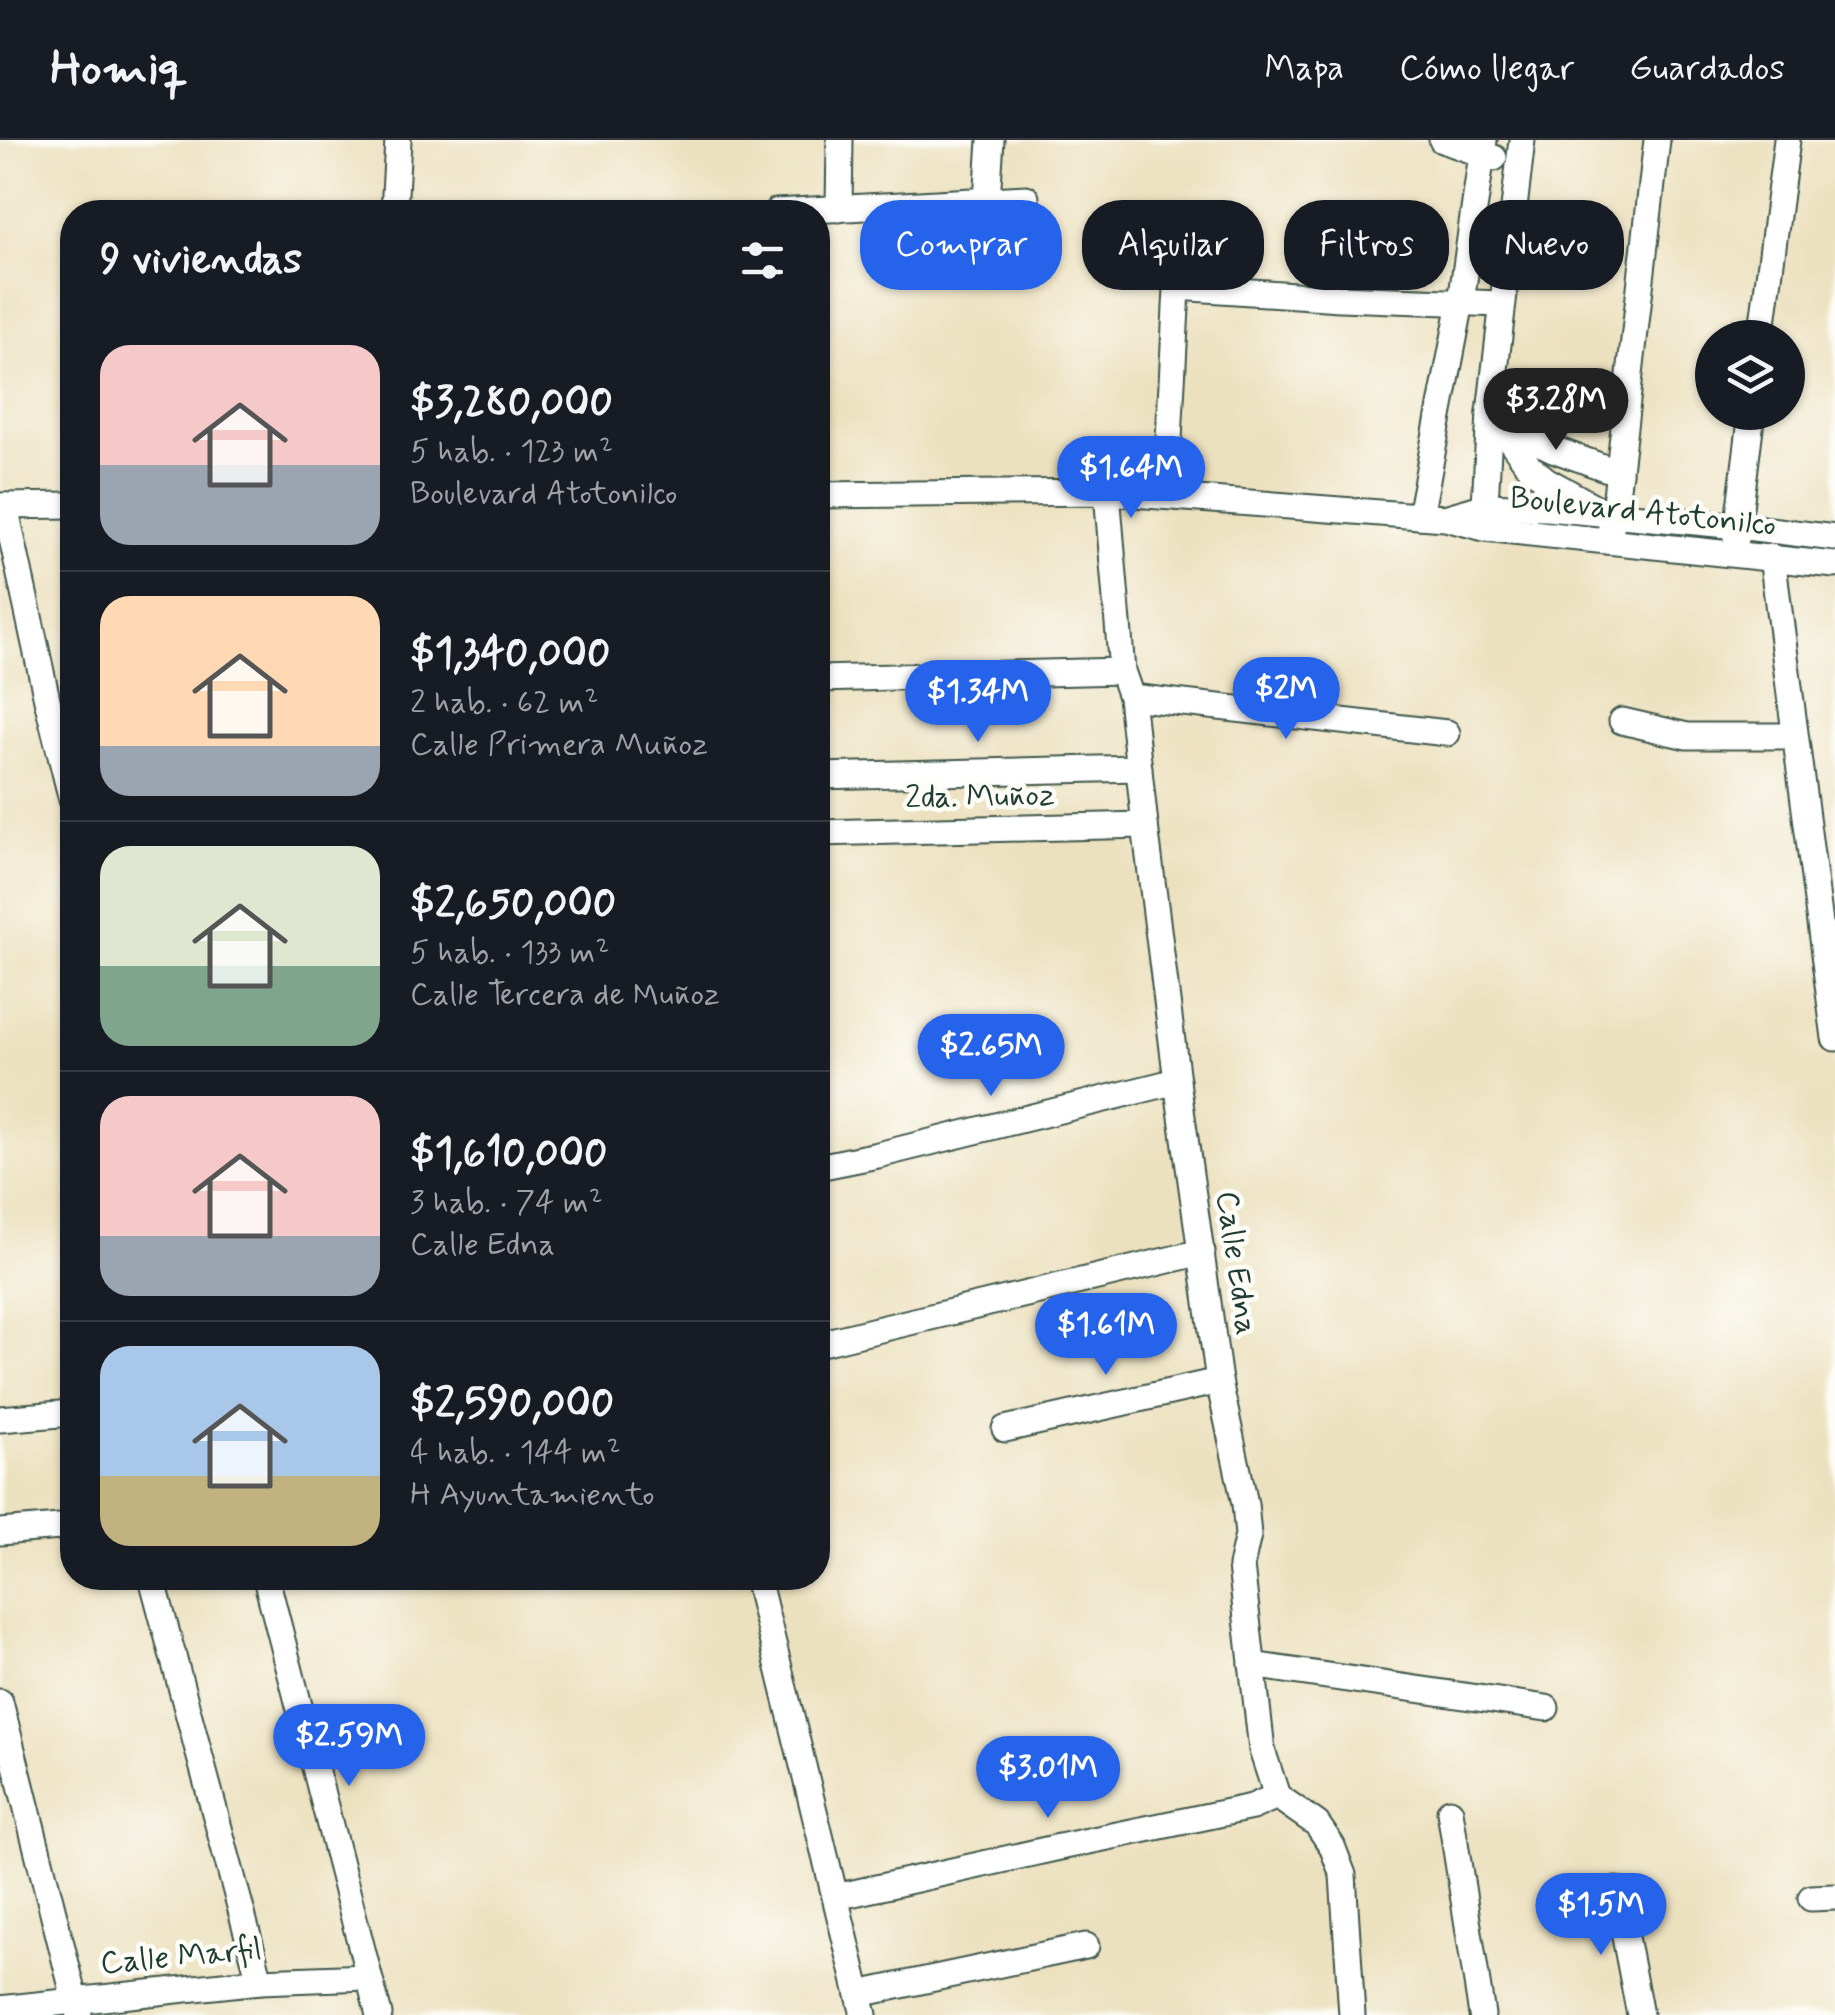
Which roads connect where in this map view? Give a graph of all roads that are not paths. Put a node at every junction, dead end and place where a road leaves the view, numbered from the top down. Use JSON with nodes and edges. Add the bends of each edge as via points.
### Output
{"nodes":[{"id":1,"x":398,"y":140,"type":"edge"},
{"id":2,"x":840,"y":140,"type":"edge"},
{"id":3,"x":991,"y":140,"type":"edge"},
{"id":4,"x":1442,"y":140,"type":"edge"},
{"id":5,"x":1658,"y":140,"type":"edge"},
{"id":6,"x":1786,"y":140,"type":"edge"},
{"id":7,"x":1483,"y":147,"type":"edge"},
{"id":8,"x":1520,"y":153,"type":"edge"},
{"id":9,"x":1026,"y":198,"type":"dead end"},
{"id":10,"x":395,"y":200,"type":"edge"},
{"id":11,"x":987,"y":200,"type":"joint"},
{"id":12,"x":860,"y":208,"type":"edge"},
{"id":13,"x":830,"y":209,"type":"edge"},
{"id":14,"x":839,"y":209,"type":"junction"},
{"id":15,"x":1177,"y":290,"type":"edge"},
{"id":16,"x":1210,"y":290,"type":"edge"},
{"id":17,"x":1460,"y":302,"type":"junction"},
{"id":18,"x":1501,"y":304,"type":"junction"},
{"id":19,"x":1763,"y":320,"type":"edge"},
{"id":20,"x":1494,"y":418,"type":"junction"},
{"id":21,"x":1750,"y":430,"type":"edge"},
{"id":22,"x":1618,"y":473,"type":"junction"},
{"id":23,"x":1107,"y":492,"type":"junction"},
{"id":24,"x":830,"y":494,"type":"edge"},
{"id":25,"x":1166,"y":496,"type":"junction"},
{"id":26,"x":60,"y":505,"type":"edge"},
{"id":27,"x":2,"y":506,"type":"edge"},
{"id":28,"x":1609,"y":513,"type":"junction"},
{"id":29,"x":1432,"y":517,"type":"junction"},
{"id":30,"x":1485,"y":517,"type":"junction"},
{"id":31,"x":1738,"y":526,"type":"junction"},
{"id":32,"x":1835,"y":538,"type":"edge"},
{"id":33,"x":1608,"y":541,"type":"junction"},
{"id":34,"x":1733,"y":554,"type":"junction"},
{"id":35,"x":1772,"y":558,"type":"junction"},
{"id":36,"x":1835,"y":566,"type":"edge"},
{"id":37,"x":1122,"y":670,"type":"junction"},
{"id":38,"x":830,"y":679,"type":"edge"},
{"id":39,"x":1131,"y":697,"type":"junction"},
{"id":40,"x":1622,"y":722,"type":"dead end"},
{"id":41,"x":1446,"y":734,"type":"dead end"},
{"id":42,"x":1795,"y":736,"type":"junction"},
{"id":43,"x":60,"y":752,"type":"edge"},
{"id":44,"x":1139,"y":768,"type":"junction"},
{"id":45,"x":830,"y":776,"type":"edge"},
{"id":46,"x":1144,"y":825,"type":"junction"},
{"id":47,"x":830,"y":833,"type":"edge"},
{"id":48,"x":1835,"y":1038,"type":"edge"},
{"id":49,"x":1176,"y":1082,"type":"junction"},
{"id":50,"x":830,"y":1165,"type":"edge"},
{"id":51,"x":1202,"y":1252,"type":"junction"},
{"id":52,"x":830,"y":1341,"type":"edge"},
{"id":53,"x":1220,"y":1381,"type":"junction"},
{"id":54,"x":60,"y":1415,"type":"edge"},
{"id":55,"x":0,"y":1419,"type":"edge"},
{"id":56,"x":1005,"y":1430,"type":"dead end"},
{"id":57,"x":60,"y":1527,"type":"edge"},
{"id":58,"x":0,"y":1532,"type":"edge"},
{"id":59,"x":155,"y":1590,"type":"edge"},
{"id":60,"x":269,"y":1590,"type":"edge"},
{"id":61,"x":759,"y":1590,"type":"edge"},
{"id":62,"x":1252,"y":1665,"type":"junction"},
{"id":63,"x":0,"y":1702,"type":"edge"},
{"id":64,"x":1546,"y":1708,"type":"dead end"},
{"id":65,"x":1277,"y":1796,"type":"junction"},
{"id":66,"x":1450,"y":1811,"type":"dead end"},
{"id":67,"x":1616,"y":1890,"type":"dead end"},
{"id":68,"x":836,"y":1896,"type":"junction"},
{"id":69,"x":1086,"y":1946,"type":"dead end"},
{"id":70,"x":368,"y":1977,"type":"junction"},
{"id":71,"x":260,"y":1982,"type":"junction"},
{"id":72,"x":862,"y":2005,"type":"edge"},
{"id":73,"x":78,"y":2007,"type":"edge"},
{"id":74,"x":0,"y":2008,"type":"edge"},
{"id":75,"x":379,"y":2015,"type":"edge"},
{"id":76,"x":1352,"y":2015,"type":"edge"},
{"id":77,"x":1482,"y":2015,"type":"edge"},
{"id":78,"x":1640,"y":2015,"type":"edge"}],
"edges":[{"from":1,"to":10,"type":"street"},
{"from":2,"to":14,"type":"street"},
{"from":3,"to":11,"type":"street"},
{"from":4,"to":7,"type":"street"},
{"from":5,"to":22,"type":"street"},
{"from":6,"to":19,"type":"street"},
{"from":7,"to":8,"type":"street"},
{"from":7,"to":17,"type":"street"},
{"from":8,"to":18,"type":"street"},
{"from":9,"to":11,"type":"street"},
{"from":12,"to":14,"type":"street"},
{"from":13,"to":14,"type":"street"},
{"from":15,"to":25,"type":"street"},
{"from":16,"to":17,"type":"street"},
{"from":17,"to":18,"type":"street"},
{"from":17,"to":29,"type":"street"},
{"from":18,"to":20,"type":"street"},
{"from":20,"to":22,"type":"street"},
{"from":20,"to":28,"type":"street","via":[[1529,466]]},
{"from":20,"to":30,"type":"street"},
{"from":21,"to":31,"type":"street"},
{"from":22,"to":28,"type":"street"},
{"from":23,"to":24,"type":"street","name":"Boulevard Atotonilco"},
{"from":23,"to":25,"type":"street","name":"Boulevard Atotonilco"},
{"from":23,"to":37,"type":"street","name":"Calle Edna"},
{"from":25,"to":29,"type":"street","name":"Boulevard Atotonilco"},
{"from":26,"to":27,"type":"street"},
{"from":27,"to":43,"type":"street"},
{"from":28,"to":30,"type":"street","name":"Boulevard Atotonilco"},
{"from":28,"to":31,"type":"street","name":"Boulevard Atotonilco"},
{"from":28,"to":33,"type":"street"},
{"from":29,"to":30,"type":"street","name":"Boulevard Atotonilco"},
{"from":30,"to":33,"type":"street","name":"Boulevard Atotonilco"},
{"from":31,"to":32,"type":"street","name":"Boulevard Atotonilco"},
{"from":31,"to":34,"type":"street"},
{"from":33,"to":34,"type":"street","name":"Boulevard Atotonilco"},
{"from":34,"to":35,"type":"street","name":"Boulevard Atotonilco"},
{"from":35,"to":36,"type":"street","name":"Boulevard Atotonilco"},
{"from":35,"to":42,"type":"street"},
{"from":37,"to":38,"type":"street"},
{"from":37,"to":39,"type":"street","name":"Calle Edna"},
{"from":39,"to":41,"type":"street"},
{"from":39,"to":44,"type":"street","name":"Calle Edna"},
{"from":40,"to":42,"type":"street","via":[[1688,736]]},
{"from":42,"to":48,"type":"street"},
{"from":44,"to":45,"type":"street"},
{"from":44,"to":46,"type":"street","name":"Calle Edna"},
{"from":46,"to":47,"type":"street","name":"2da. Muñoz"},
{"from":46,"to":49,"type":"street","name":"Calle Edna"},
{"from":49,"to":50,"type":"street"},
{"from":49,"to":51,"type":"street","name":"Calle Edna"},
{"from":51,"to":52,"type":"street"},
{"from":51,"to":53,"type":"street","name":"Calle Edna"},
{"from":53,"to":56,"type":"street"},
{"from":53,"to":62,"type":"street","name":"Calle Edna","via":[[1245,1504],[1241,1566]]},
{"from":54,"to":55,"type":"street"},
{"from":57,"to":58,"type":"street"},
{"from":59,"to":71,"type":"street"},
{"from":60,"to":70,"type":"street"},
{"from":61,"to":68,"type":"street"},
{"from":62,"to":64,"type":"street"},
{"from":62,"to":65,"type":"street","name":"Calle Edna","via":[[1262,1750]]},
{"from":63,"to":73,"type":"street"},
{"from":65,"to":68,"type":"street","via":[[1252,1807]]},
{"from":65,"to":76,"type":"street","via":[[1317,1824],[1343,1874]]},
{"from":66,"to":77,"type":"street"},
{"from":67,"to":78,"type":"street"},
{"from":68,"to":72,"type":"street"},
{"from":69,"to":72,"type":"street"},
{"from":70,"to":71,"type":"street","name":"Calle Marfil"},
{"from":70,"to":75,"type":"street"},
{"from":71,"to":73,"type":"street","name":"Calle Marfil"},
{"from":73,"to":74,"type":"street","name":"Calle Marfil"}]}
